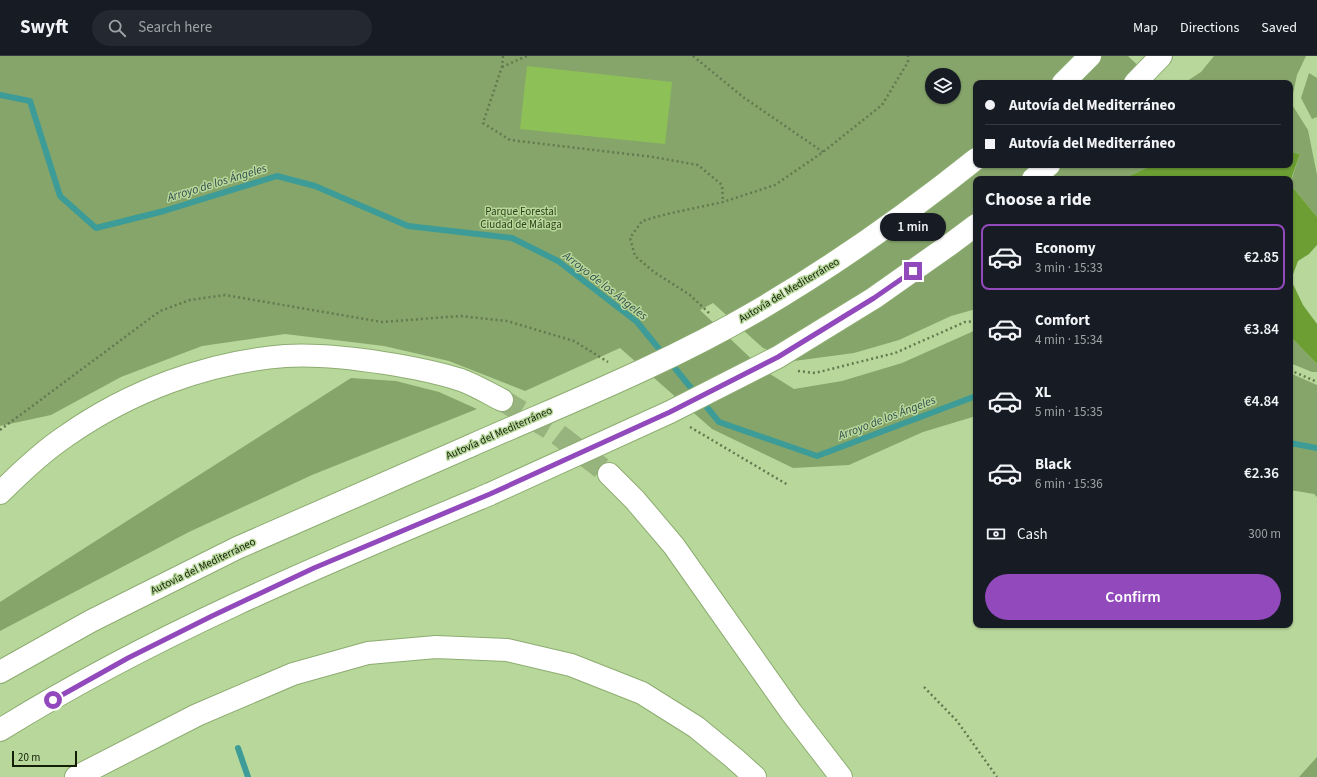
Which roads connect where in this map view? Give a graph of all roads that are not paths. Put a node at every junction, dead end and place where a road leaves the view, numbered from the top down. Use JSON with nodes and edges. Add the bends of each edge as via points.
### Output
{"nodes":[{"id":1,"x":1090,"y":56,"type":"edge"},
{"id":2,"x":1161,"y":56,"type":"edge"},
{"id":3,"x":1141,"y":78,"type":"edge"},
{"id":4,"x":1066,"y":80,"type":"edge"},
{"id":5,"x":973,"y":161,"type":"edge"},
{"id":6,"x":1046,"y":168,"type":"edge"},
{"id":7,"x":1036,"y":176,"type":"edge"},
{"id":8,"x":973,"y":227,"type":"edge"},
{"id":9,"x":502,"y":400,"type":"tunnel mouth"},
{"id":10,"x":609,"y":474,"type":"tunnel mouth"},
{"id":11,"x":0,"y":493,"type":"edge"},
{"id":12,"x":0,"y":672,"type":"edge"},
{"id":13,"x":0,"y":730,"type":"edge"},
{"id":14,"x":76,"y":777,"type":"edge"},
{"id":15,"x":755,"y":777,"type":"edge"},
{"id":16,"x":840,"y":777,"type":"edge"}],
"edges":[{"from":1,"to":4,"type":"highway"},
{"from":2,"to":3,"type":"highway"},
{"from":5,"to":12,"type":"highway","name":"Autovía del Mediterráneo","bridge":true,"via":[[923,202],[846,255],[754,312],[657,363],[237,548],[91,621]]},
{"from":6,"to":7,"type":"highway"},
{"from":8,"to":13,"type":"highway","bridge":true,"via":[[874,298],[778,357],[670,412],[490,494],[314,568],[212,616],[114,665]]},
{"from":9,"to":11,"type":"highway","via":[[455,378],[412,367],[350,357],[285,356],[232,364],[169,381],[113,407],[66,436],[22,470]]},
{"from":10,"to":16,"type":"highway","via":[[674,546]]},
{"from":14,"to":15,"type":"highway","via":[[197,715],[293,674],[368,653],[436,647],[507,650],[571,665],[634,690],[696,727]]}]}
